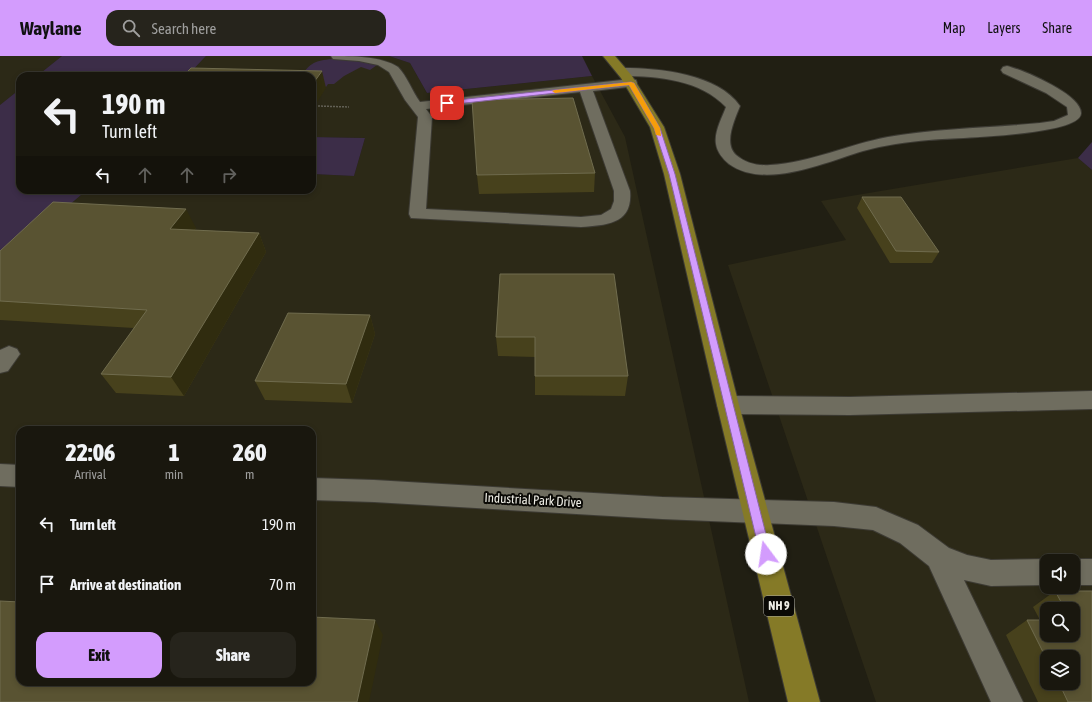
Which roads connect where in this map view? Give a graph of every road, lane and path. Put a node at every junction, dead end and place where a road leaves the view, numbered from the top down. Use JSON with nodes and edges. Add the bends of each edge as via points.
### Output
{"nodes":[{"id":1,"x":338,"y":56,"type":"edge"},
{"id":2,"x":609,"y":56,"type":"edge"},
{"id":3,"x":1007,"y":70,"type":"dead end"},
{"id":4,"x":627,"y":77,"type":"junction"},
{"id":5,"x":585,"y":88,"type":"junction"},
{"id":6,"x":318,"y":106,"type":"dead end"},
{"id":7,"x":417,"y":106,"type":"junction"},
{"id":8,"x":349,"y":107,"type":"dead end"},
{"id":9,"x":1092,"y":400,"type":"edge"},
{"id":10,"x":728,"y":405,"type":"junction"},
{"id":11,"x":0,"y":475,"type":"edge"},
{"id":12,"x":16,"y":476,"type":"edge"},
{"id":13,"x":316,"y":489,"type":"edge"},
{"id":14,"x":754,"y":510,"type":"junction"},
{"id":15,"x":939,"y":557,"type":"junction"},
{"id":16,"x":1040,"y":572,"type":"edge"},
{"id":17,"x":1080,"y":572,"type":"edge"},
{"id":18,"x":1092,"y":572,"type":"edge"},
{"id":19,"x":804,"y":702,"type":"edge"},
{"id":20,"x":1007,"y":702,"type":"edge"}],
"edges":[{"from":1,"to":7,"type":"street","via":[[382,62],[394,70]]},
{"from":2,"to":4,"type":"main road","number":"NH 9"},
{"from":3,"to":4,"type":"street","via":[[1060,95],[1072,106],[1074,117],[1061,123],[1036,127],[919,137],[874,144],[769,171],[738,164],[724,149],[722,141],[733,106],[723,95],[705,86],[662,74],[643,71]]},
{"from":4,"to":5,"type":"street"},
{"from":4,"to":10,"type":"main road","number":"NH 9","via":[[657,128],[672,174]]},
{"from":5,"to":7,"type":"street"},
{"from":5,"to":7,"type":"street","via":[[624,201],[614,216],[602,220],[581,222],[417,214],[425,117]]},
{"from":6,"to":8,"type":"path"},
{"from":9,"to":10,"type":"street","via":[[850,406]]},
{"from":10,"to":14,"type":"main road","number":"NH 9"},
{"from":11,"to":12,"type":"street"},
{"from":13,"to":14,"type":"street","name":"Industrial Park Drive","via":[[662,508]]},
{"from":14,"to":15,"type":"street","name":"Industrial Park Drive","via":[[876,519],[909,534]]},
{"from":14,"to":19,"type":"main road","number":"NH 9"},
{"from":15,"to":16,"type":"street","via":[[967,568],[991,573]]},
{"from":15,"to":20,"type":"street"},
{"from":17,"to":18,"type":"street"}]}
